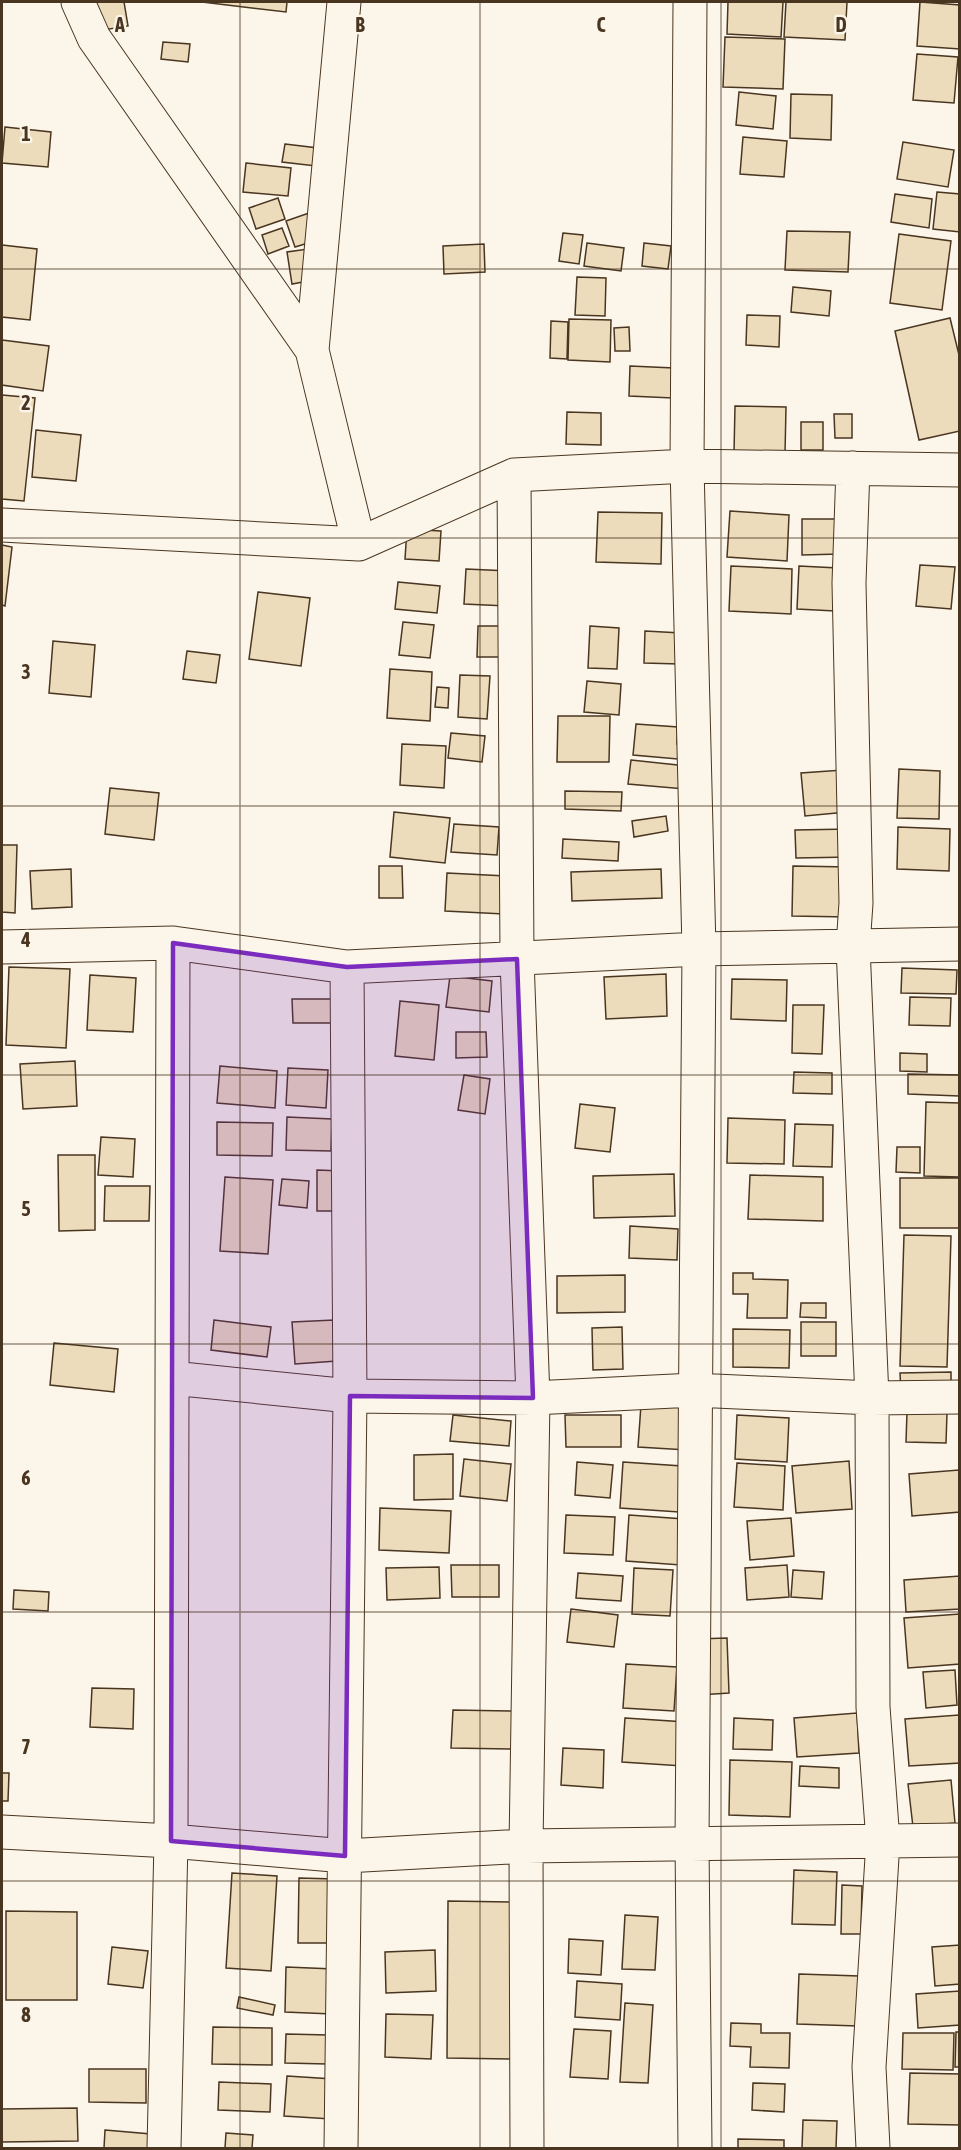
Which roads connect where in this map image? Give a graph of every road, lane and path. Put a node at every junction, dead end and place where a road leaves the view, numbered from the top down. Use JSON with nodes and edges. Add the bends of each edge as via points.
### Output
{"nodes":[{"id":1,"x":78,"y":2,"type":"edge"},
{"id":2,"x":345,"y":2,"type":"edge"},
{"id":3,"x":690,"y":2,"type":"edge"},
{"id":4,"x":312,"y":350,"type":"junction"},
{"id":5,"x":687,"y":466,"type":"junction"},
{"id":6,"x":853,"y":468,"type":"junction"},
{"id":7,"x":960,"y":470,"type":"edge"},
{"id":8,"x":514,"y":475,"type":"junction"},
{"id":9,"x":2,"y":525,"type":"edge"},
{"id":10,"x":359,"y":544,"type":"junction"},
{"id":11,"x":173,"y":943,"type":"junction"},
{"id":12,"x":960,"y":944,"type":"edge"},
{"id":13,"x":852,"y":946,"type":"junction"},
{"id":14,"x":2,"y":947,"type":"edge"},
{"id":15,"x":699,"y":949,"type":"junction"},
{"id":16,"x":518,"y":959,"type":"junction"},
{"id":17,"x":347,"y":967,"type":"junction"},
{"id":18,"x":172,"y":1378,"type":"junction"},
{"id":19,"x":694,"y":1390,"type":"junction"},
{"id":20,"x":350,"y":1396,"type":"junction"},
{"id":21,"x":960,"y":1397,"type":"edge"},
{"id":22,"x":533,"y":1398,"type":"junction"},
{"id":23,"x":872,"y":1398,"type":"junction"},
{"id":24,"x":2,"y":1832,"type":"edge"},
{"id":25,"x":960,"y":1840,"type":"edge"},
{"id":26,"x":171,"y":1841,"type":"junction"},
{"id":27,"x":883,"y":1841,"type":"junction"},
{"id":28,"x":692,"y":1842,"type":"junction"},
{"id":29,"x":526,"y":1846,"type":"junction"},
{"id":30,"x":345,"y":1856,"type":"junction"},
{"id":31,"x":164,"y":2148,"type":"edge"},
{"id":32,"x":341,"y":2148,"type":"edge"},
{"id":33,"x":527,"y":2148,"type":"edge"},
{"id":34,"x":695,"y":2148,"type":"edge"},
{"id":35,"x":873,"y":2148,"type":"edge"}],
"edges":[{"from":1,"to":4,"type":"street","via":[[94,38]]},
{"from":2,"to":4,"type":"street"},
{"from":3,"to":5,"type":"street"},
{"from":4,"to":10,"type":"street"},
{"from":5,"to":6,"type":"street"},
{"from":5,"to":8,"type":"street"},
{"from":5,"to":15,"type":"street"},
{"from":6,"to":7,"type":"street"},
{"from":6,"to":13,"type":"street","via":[[849,583],[856,903]]},
{"from":8,"to":10,"type":"street"},
{"from":8,"to":16,"type":"street"},
{"from":9,"to":10,"type":"street"},
{"from":11,"to":14,"type":"street"},
{"from":11,"to":17,"type":"street"},
{"from":11,"to":18,"type":"street"},
{"from":12,"to":13,"type":"street"},
{"from":13,"to":15,"type":"street"},
{"from":13,"to":23,"type":"street"},
{"from":15,"to":16,"type":"street"},
{"from":15,"to":19,"type":"street"},
{"from":16,"to":17,"type":"street"},
{"from":16,"to":22,"type":"street"},
{"from":17,"to":20,"type":"street"},
{"from":18,"to":20,"type":"street"},
{"from":18,"to":26,"type":"street"},
{"from":19,"to":22,"type":"street"},
{"from":19,"to":23,"type":"street"},
{"from":19,"to":28,"type":"street"},
{"from":20,"to":22,"type":"street"},
{"from":20,"to":30,"type":"street"},
{"from":21,"to":23,"type":"street"},
{"from":22,"to":29,"type":"street"},
{"from":23,"to":27,"type":"street","via":[[873,1707]]},
{"from":24,"to":26,"type":"street"},
{"from":25,"to":27,"type":"street"},
{"from":26,"to":30,"type":"street"},
{"from":26,"to":31,"type":"street"},
{"from":27,"to":28,"type":"street"},
{"from":27,"to":35,"type":"street","via":[[869,2067]]},
{"from":28,"to":29,"type":"street"},
{"from":28,"to":34,"type":"street"},
{"from":29,"to":30,"type":"street"},
{"from":29,"to":33,"type":"street"},
{"from":30,"to":32,"type":"street"}]}
